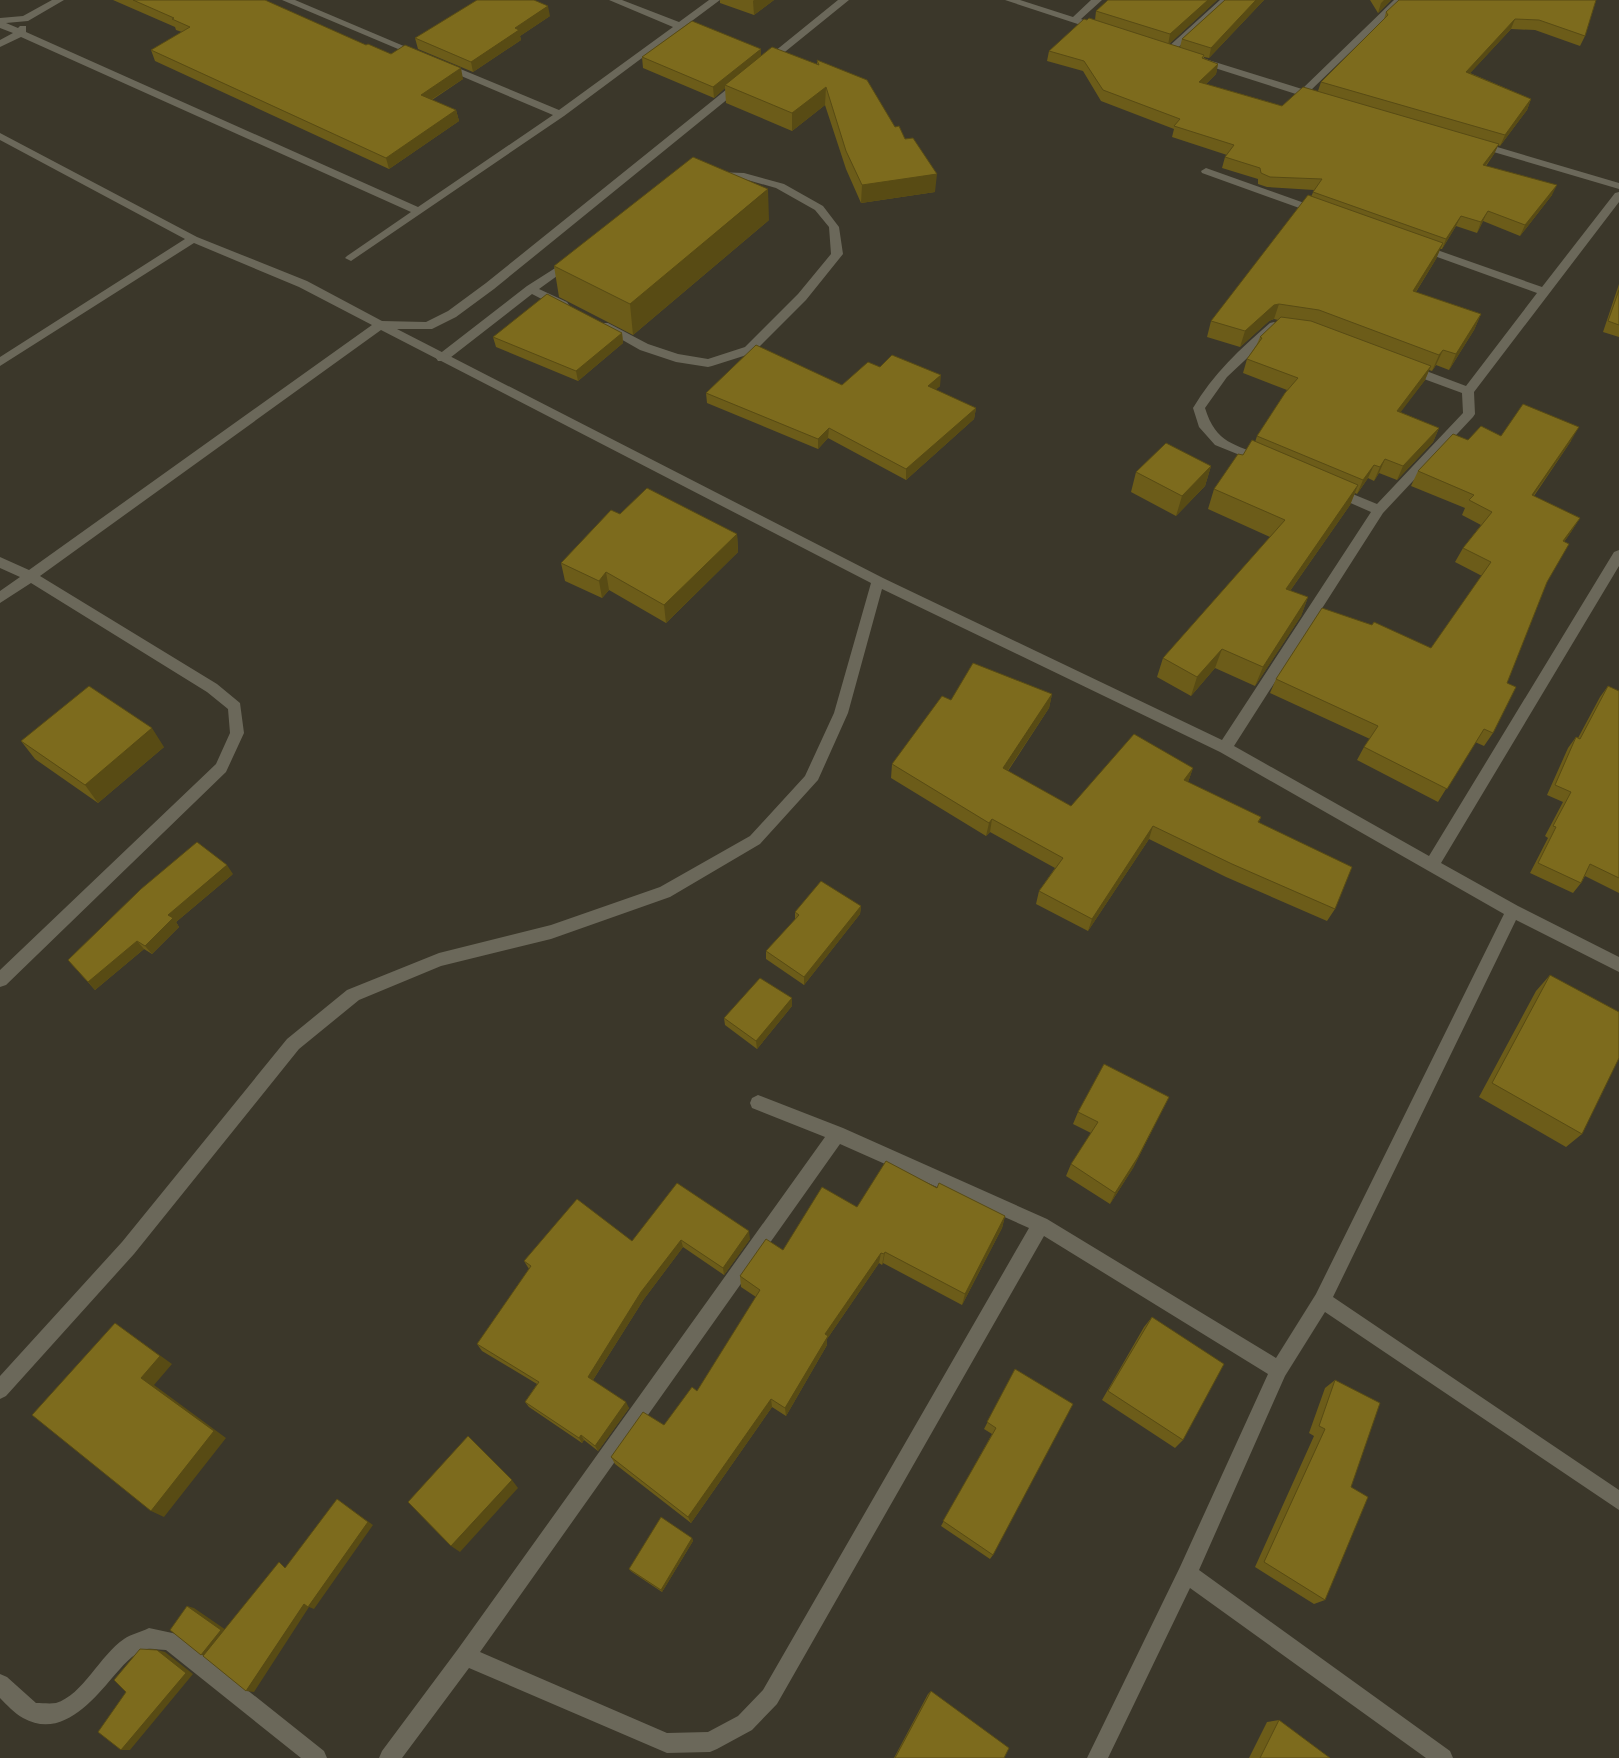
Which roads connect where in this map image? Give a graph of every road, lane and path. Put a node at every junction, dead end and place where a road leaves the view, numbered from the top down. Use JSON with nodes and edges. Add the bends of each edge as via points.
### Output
{"nodes":[{"id":1,"x":59,"y":0,"type":"edge"},
{"id":2,"x":287,"y":0,"type":"edge"},
{"id":3,"x":614,"y":0,"type":"edge"},
{"id":4,"x":716,"y":0,"type":"edge"},
{"id":5,"x":844,"y":0,"type":"edge"},
{"id":6,"x":1010,"y":0,"type":"edge"},
{"id":7,"x":1096,"y":0,"type":"edge"},
{"id":8,"x":1226,"y":0,"type":"edge"},
{"id":9,"x":1399,"y":0,"type":"edge"},
{"id":10,"x":25,"y":19,"type":"junction"},
{"id":11,"x":1075,"y":20,"type":"junction"},
{"id":12,"x":0,"y":22,"type":"edge"},
{"id":13,"x":680,"y":26,"type":"junction"},
{"id":14,"x":1112,"y":32,"type":"edge"},
{"id":15,"x":21,"y":33,"type":"junction"},
{"id":16,"x":0,"y":44,"type":"edge"},
{"id":17,"x":1303,"y":93,"type":"junction"},
{"id":18,"x":1332,"y":101,"type":"edge"},
{"id":19,"x":560,"y":114,"type":"junction"},
{"id":20,"x":0,"y":136,"type":"edge"},
{"id":21,"x":1466,"y":141,"type":"edge"},
{"id":22,"x":1206,"y":171,"type":"dead end"},
{"id":23,"x":704,"y":178,"type":"edge"},
{"id":24,"x":1619,"y":186,"type":"edge"},
{"id":25,"x":1619,"y":195,"type":"edge"},
{"id":26,"x":419,"y":212,"type":"junction"},
{"id":27,"x":1329,"y":215,"type":"edge"},
{"id":28,"x":193,"y":239,"type":"junction"},
{"id":29,"x":1404,"y":242,"type":"edge"},
{"id":30,"x":578,"y":256,"type":"edge"},
{"id":31,"x":351,"y":258,"type":"dead end"},
{"id":32,"x":531,"y":289,"type":"junction"},
{"id":33,"x":1545,"y":292,"type":"junction"},
{"id":34,"x":574,"y":311,"type":"edge"},
{"id":35,"x":592,"y":320,"type":"edge"},
{"id":36,"x":380,"y":325,"type":"junction"},
{"id":37,"x":1283,"y":326,"type":"edge"},
{"id":38,"x":442,"y":358,"type":"junction"},
{"id":39,"x":0,"y":362,"type":"edge"},
{"id":40,"x":1394,"y":363,"type":"edge"},
{"id":41,"x":1468,"y":391,"type":"junction"},
{"id":42,"x":1273,"y":465,"type":"edge"},
{"id":43,"x":1326,"y":487,"type":"edge"},
{"id":44,"x":1379,"y":510,"type":"junction"},
{"id":45,"x":1619,"y":555,"type":"edge"},
{"id":46,"x":0,"y":562,"type":"edge"},
{"id":47,"x":30,"y":576,"type":"junction"},
{"id":48,"x":878,"y":581,"type":"junction"},
{"id":49,"x":0,"y":598,"type":"edge"},
{"id":50,"x":1225,"y":748,"type":"junction"},
{"id":51,"x":1432,"y":865,"type":"junction"},
{"id":52,"x":1513,"y":911,"type":"junction"},
{"id":53,"x":1619,"y":966,"type":"edge"},
{"id":54,"x":0,"y":980,"type":"edge"},
{"id":55,"x":758,"y":1104,"type":"dead end"},
{"id":56,"x":837,"y":1134,"type":"junction"},
{"id":57,"x":1041,"y":1225,"type":"junction"},
{"id":58,"x":1322,"y":1300,"type":"junction"},
{"id":59,"x":1279,"y":1370,"type":"junction"},
{"id":60,"x":0,"y":1390,"type":"edge"},
{"id":61,"x":1619,"y":1501,"type":"edge"},
{"id":62,"x":1187,"y":1574,"type":"junction"},
{"id":63,"x":465,"y":1656,"type":"junction"},
{"id":64,"x":0,"y":1684,"type":"edge"},
{"id":65,"x":317,"y":1758,"type":"edge"},
{"id":66,"x":389,"y":1758,"type":"edge"},
{"id":67,"x":1097,"y":1758,"type":"edge"},
{"id":68,"x":1443,"y":1758,"type":"edge"}],
"edges":[{"from":1,"to":10,"type":"street"},
{"from":2,"to":19,"type":"street"},
{"from":3,"to":13,"type":"street"},
{"from":4,"to":13,"type":"street"},
{"from":5,"to":36,"type":"street","via":[[452,314],[428,326]]},
{"from":6,"to":11,"type":"street"},
{"from":7,"to":11,"type":"street"},
{"from":8,"to":17,"type":"street","via":[[1174,52]]},
{"from":9,"to":17,"type":"street"},
{"from":10,"to":12,"type":"street"},
{"from":10,"to":15,"type":"street"},
{"from":11,"to":14,"type":"street"},
{"from":12,"to":15,"type":"street"},
{"from":13,"to":19,"type":"street"},
{"from":15,"to":16,"type":"street"},
{"from":15,"to":26,"type":"street"},
{"from":17,"to":18,"type":"street"},
{"from":19,"to":26,"type":"street"},
{"from":20,"to":28,"type":"street"},
{"from":21,"to":24,"type":"street"},
{"from":22,"to":27,"type":"street"},
{"from":23,"to":35,"type":"street","via":[[712,175],[744,176],[780,186],[819,208],[834,227],[837,254],[802,297],[749,350],[708,363],[676,358],[644,347]]},
{"from":25,"to":33,"type":"street"},
{"from":26,"to":31,"type":"street"},
{"from":28,"to":36,"type":"street","via":[[302,284]]},
{"from":28,"to":39,"type":"street"},
{"from":29,"to":33,"type":"street"},
{"from":30,"to":32,"type":"street"},
{"from":32,"to":34,"type":"street"},
{"from":32,"to":38,"type":"street"},
{"from":33,"to":41,"type":"street"},
{"from":36,"to":38,"type":"street"},
{"from":36,"to":47,"type":"street"},
{"from":37,"to":42,"type":"street","via":[[1274,325],[1249,347],[1208,390],[1199,408],[1205,427],[1219,442]]},
{"from":38,"to":48,"type":"street"},
{"from":40,"to":41,"type":"street"},
{"from":41,"to":44,"type":"street","via":[[1470,414]]},
{"from":43,"to":44,"type":"street"},
{"from":44,"to":50,"type":"street"},
{"from":45,"to":51,"type":"street"},
{"from":46,"to":47,"type":"street"},
{"from":47,"to":49,"type":"street"},
{"from":47,"to":54,"type":"street","via":[[212,688],[235,707],[237,733],[220,768]]},
{"from":48,"to":50,"type":"street"},
{"from":48,"to":60,"type":"street","via":[[841,713],[810,780],[755,840],[666,892],[551,932],[439,960],[353,994],[293,1044],[128,1248]]},
{"from":50,"to":51,"type":"street"},
{"from":51,"to":52,"type":"street"},
{"from":52,"to":53,"type":"street"},
{"from":52,"to":58,"type":"street"},
{"from":55,"to":56,"type":"street"},
{"from":56,"to":57,"type":"street"},
{"from":56,"to":63,"type":"street"},
{"from":57,"to":59,"type":"street"},
{"from":57,"to":63,"type":"street","via":[[770,1697],[745,1724],[710,1742],[667,1743]]},
{"from":58,"to":59,"type":"street"},
{"from":58,"to":61,"type":"street"},
{"from":59,"to":62,"type":"street"},
{"from":62,"to":67,"type":"street"},
{"from":62,"to":68,"type":"street"},
{"from":63,"to":66,"type":"street"},
{"from":64,"to":65,"type":"street","via":[[34,1713],[50,1714],[64,1710],[78,1702],[125,1650],[142,1640],[158,1637],[170,1641]]}]}
